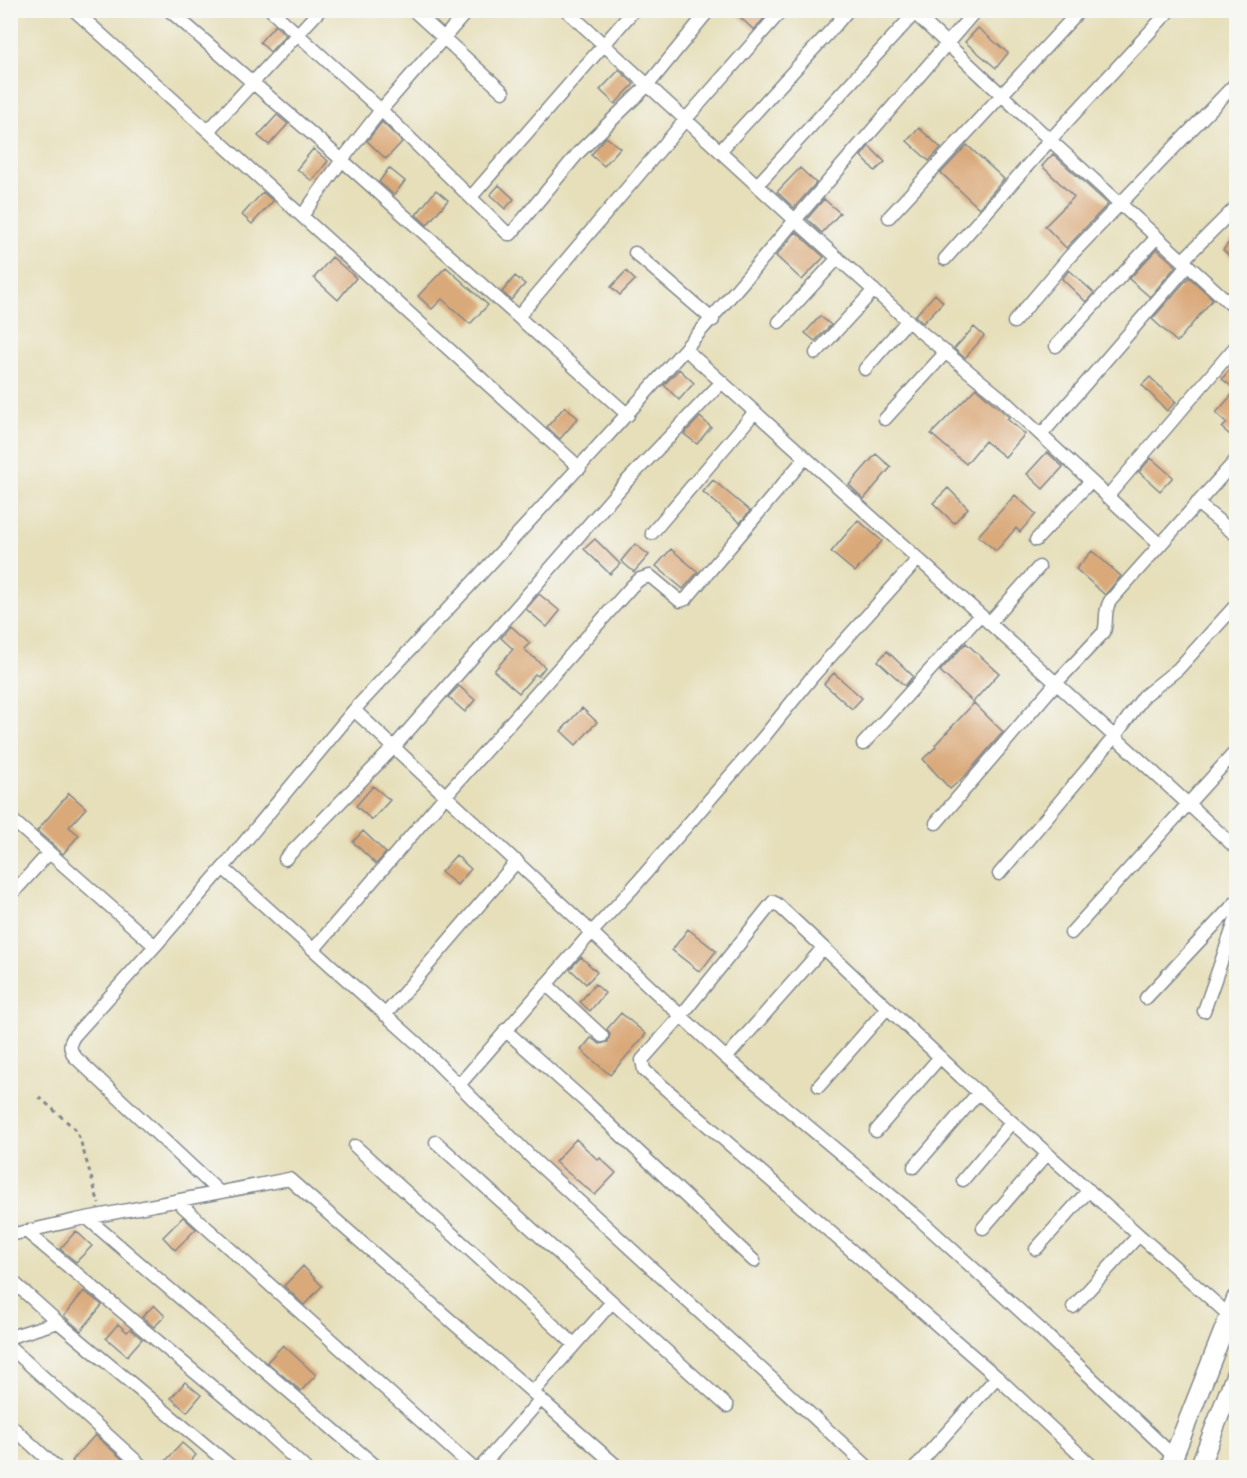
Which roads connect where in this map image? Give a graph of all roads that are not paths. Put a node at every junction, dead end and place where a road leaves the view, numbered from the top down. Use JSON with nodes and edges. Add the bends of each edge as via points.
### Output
{"nodes":[{"id":1,"x":74,"y":10,"type":"edge"},
{"id":2,"x":169,"y":10,"type":"edge"},
{"id":3,"x":270,"y":10,"type":"edge"},
{"id":4,"x":320,"y":10,"type":"edge"},
{"id":5,"x":413,"y":10,"type":"edge"},
{"id":6,"x":468,"y":10,"type":"edge"},
{"id":7,"x":566,"y":10,"type":"edge"},
{"id":8,"x":634,"y":10,"type":"edge"},
{"id":9,"x":709,"y":10,"type":"edge"},
{"id":10,"x":782,"y":10,"type":"edge"},
{"id":11,"x":848,"y":10,"type":"edge"},
{"id":12,"x":976,"y":10,"type":"edge"},
{"id":13,"x":1080,"y":10,"type":"edge"},
{"id":14,"x":1170,"y":10,"type":"edge"},
{"id":15,"x":913,"y":12,"type":"edge"},
{"id":16,"x":298,"y":36,"type":"junction"},
{"id":17,"x":444,"y":39,"type":"junction"},
{"id":18,"x":604,"y":44,"type":"junction"},
{"id":19,"x":947,"y":44,"type":"junction"},
{"id":20,"x":253,"y":83,"type":"junction"},
{"id":21,"x":1236,"y":83,"type":"edge"},
{"id":22,"x":648,"y":85,"type":"junction"},
{"id":23,"x":503,"y":92,"type":"dead end"},
{"id":24,"x":1001,"y":94,"type":"junction"},
{"id":25,"x":381,"y":110,"type":"junction"},
{"id":26,"x":686,"y":119,"type":"junction"},
{"id":27,"x":208,"y":131,"type":"junction"},
{"id":28,"x":1050,"y":140,"type":"junction"},
{"id":29,"x":720,"y":151,"type":"junction"},
{"id":30,"x":342,"y":160,"type":"junction"},
{"id":31,"x":758,"y":184,"type":"junction"},
{"id":32,"x":471,"y":197,"type":"junction"},
{"id":33,"x":1122,"y":204,"type":"junction"},
{"id":34,"x":1236,"y":207,"type":"edge"},
{"id":35,"x":302,"y":216,"type":"junction"},
{"id":36,"x":889,"y":217,"type":"dead end"},
{"id":37,"x":795,"y":220,"type":"junction"},
{"id":38,"x":1157,"y":237,"type":"junction"},
{"id":39,"x":635,"y":253,"type":"dead end"},
{"id":40,"x":838,"y":258,"type":"junction"},
{"id":41,"x":945,"y":259,"type":"dead end"},
{"id":42,"x":1186,"y":263,"type":"junction"},
{"id":43,"x":874,"y":290,"type":"junction"},
{"id":44,"x":1236,"y":309,"type":"edge"},
{"id":45,"x":518,"y":317,"type":"junction"},
{"id":46,"x":713,"y":320,"type":"junction"},
{"id":47,"x":908,"y":320,"type":"junction"},
{"id":48,"x":779,"y":322,"type":"dead end"},
{"id":49,"x":1014,"y":322,"type":"dead end"},
{"id":50,"x":1056,"y":346,"type":"dead end"},
{"id":51,"x":1236,"y":346,"type":"edge"},
{"id":52,"x":685,"y":349,"type":"junction"},
{"id":53,"x":946,"y":352,"type":"junction"},
{"id":54,"x":816,"y":354,"type":"dead end"},
{"id":55,"x":865,"y":369,"type":"dead end"},
{"id":56,"x":721,"y":383,"type":"junction"},
{"id":57,"x":754,"y":413,"type":"junction"},
{"id":58,"x":628,"y":415,"type":"junction"},
{"id":59,"x":885,"y":418,"type":"dead end"},
{"id":60,"x":1041,"y":435,"type":"junction"},
{"id":61,"x":805,"y":458,"type":"junction"},
{"id":62,"x":1236,"y":460,"type":"edge"},
{"id":63,"x":580,"y":468,"type":"junction"},
{"id":64,"x":1090,"y":482,"type":"junction"},
{"id":65,"x":1107,"y":497,"type":"junction"},
{"id":66,"x":1197,"y":502,"type":"junction"},
{"id":67,"x":652,"y":533,"type":"dead end"},
{"id":68,"x":1236,"y":536,"type":"edge"},
{"id":69,"x":1036,"y":540,"type":"dead end"},
{"id":70,"x":1159,"y":544,"type":"junction"},
{"id":71,"x":918,"y":559,"type":"junction"},
{"id":72,"x":1039,"y":567,"type":"dead end"},
{"id":73,"x":1236,"y":605,"type":"edge"},
{"id":74,"x":985,"y":619,"type":"junction"},
{"id":75,"x":1056,"y":682,"type":"junction"},
{"id":76,"x":354,"y":710,"type":"junction"},
{"id":77,"x":1115,"y":736,"type":"junction"},
{"id":78,"x":863,"y":744,"type":"dead end"},
{"id":79,"x":394,"y":747,"type":"junction"},
{"id":80,"x":1236,"y":751,"type":"edge"},
{"id":81,"x":446,"y":795,"type":"junction"},
{"id":82,"x":1188,"y":804,"type":"junction"},
{"id":83,"x":10,"y":818,"type":"edge"},
{"id":84,"x":936,"y":823,"type":"dead end"},
{"id":85,"x":1236,"y":848,"type":"edge"},
{"id":86,"x":49,"y":853,"type":"junction"},
{"id":87,"x":285,"y":859,"type":"dead end"},
{"id":88,"x":517,"y":861,"type":"junction"},
{"id":89,"x":224,"y":867,"type":"junction"},
{"id":90,"x":999,"y":874,"type":"dead end"},
{"id":91,"x":10,"y":896,"type":"edge"},
{"id":92,"x":1236,"y":902,"type":"edge"},
{"id":93,"x":1236,"y":919,"type":"edge"},
{"id":94,"x":591,"y":933,"type":"junction"},
{"id":95,"x":1071,"y":933,"type":"dead end"},
{"id":96,"x":155,"y":946,"type":"junction"},
{"id":97,"x":823,"y":948,"type":"junction"},
{"id":98,"x":314,"y":949,"type":"junction"},
{"id":99,"x":546,"y":984,"type":"junction"},
{"id":100,"x":1146,"y":998,"type":"dead end"},
{"id":101,"x":887,"y":1008,"type":"junction"},
{"id":102,"x":1203,"y":1011,"type":"dead end"},
{"id":103,"x":386,"y":1015,"type":"junction"},
{"id":104,"x":681,"y":1016,"type":"junction"},
{"id":105,"x":505,"y":1030,"type":"junction"},
{"id":106,"x":602,"y":1036,"type":"dead end"},
{"id":107,"x":940,"y":1057,"type":"junction"},
{"id":108,"x":726,"y":1058,"type":"junction"},
{"id":109,"x":459,"y":1085,"type":"junction"},
{"id":110,"x":819,"y":1086,"type":"dead end"},
{"id":111,"x":979,"y":1092,"type":"junction"},
{"id":112,"x":1012,"y":1122,"type":"junction"},
{"id":113,"x":876,"y":1131,"type":"dead end"},
{"id":114,"x":436,"y":1142,"type":"dead end"},
{"id":115,"x":355,"y":1146,"type":"dead end"},
{"id":116,"x":1047,"y":1154,"type":"junction"},
{"id":117,"x":914,"y":1167,"type":"dead end"},
{"id":118,"x":963,"y":1180,"type":"dead end"},
{"id":119,"x":1089,"y":1190,"type":"junction"},
{"id":120,"x":219,"y":1192,"type":"junction"},
{"id":121,"x":177,"y":1201,"type":"junction"},
{"id":122,"x":87,"y":1218,"type":"junction"},
{"id":123,"x":983,"y":1228,"type":"dead end"},
{"id":124,"x":27,"y":1232,"type":"junction"},
{"id":125,"x":10,"y":1235,"type":"edge"},
{"id":126,"x":1139,"y":1235,"type":"junction"},
{"id":127,"x":1036,"y":1249,"type":"dead end"},
{"id":128,"x":754,"y":1261,"type":"dead end"},
{"id":129,"x":10,"y":1279,"type":"edge"},
{"id":130,"x":612,"y":1302,"type":"junction"},
{"id":131,"x":1073,"y":1307,"type":"dead end"},
{"id":132,"x":1234,"y":1310,"type":"edge"},
{"id":133,"x":58,"y":1322,"type":"junction"},
{"id":134,"x":10,"y":1337,"type":"edge"},
{"id":135,"x":574,"y":1344,"type":"junction"},
{"id":136,"x":10,"y":1347,"type":"edge"},
{"id":137,"x":1236,"y":1373,"type":"edge"},
{"id":138,"x":997,"y":1377,"type":"junction"},
{"id":139,"x":537,"y":1396,"type":"junction"},
{"id":140,"x":727,"y":1407,"type":"dead end"},
{"id":141,"x":10,"y":1425,"type":"edge"},
{"id":142,"x":1176,"y":1464,"type":"edge"},
{"id":143,"x":57,"y":1467,"type":"edge"},
{"id":144,"x":144,"y":1467,"type":"edge"},
{"id":145,"x":234,"y":1467,"type":"edge"},
{"id":146,"x":305,"y":1467,"type":"edge"},
{"id":147,"x":378,"y":1467,"type":"edge"},
{"id":148,"x":473,"y":1467,"type":"edge"},
{"id":149,"x":480,"y":1467,"type":"edge"},
{"id":150,"x":619,"y":1467,"type":"edge"},
{"id":151,"x":869,"y":1467,"type":"edge"},
{"id":152,"x":915,"y":1467,"type":"edge"},
{"id":153,"x":1094,"y":1467,"type":"edge"},
{"id":154,"x":1199,"y":1467,"type":"edge"}],
"edges":[{"from":1,"to":27,"type":"street"},
{"from":2,"to":20,"type":"street"},
{"from":3,"to":16,"type":"street"},
{"from":4,"to":16,"type":"street"},
{"from":5,"to":17,"type":"street"},
{"from":6,"to":17,"type":"street"},
{"from":7,"to":18,"type":"street"},
{"from":8,"to":18,"type":"street"},
{"from":9,"to":22,"type":"street"},
{"from":10,"to":26,"type":"street"},
{"from":11,"to":29,"type":"street"},
{"from":12,"to":19,"type":"street"},
{"from":13,"to":24,"type":"street"},
{"from":14,"to":28,"type":"street"},
{"from":15,"to":19,"type":"street"},
{"from":15,"to":31,"type":"street"},
{"from":16,"to":20,"type":"street"},
{"from":16,"to":25,"type":"street"},
{"from":17,"to":23,"type":"street"},
{"from":17,"to":25,"type":"street"},
{"from":18,"to":22,"type":"street"},
{"from":18,"to":32,"type":"street"},
{"from":19,"to":24,"type":"street"},
{"from":19,"to":37,"type":"street"},
{"from":20,"to":27,"type":"street"},
{"from":20,"to":30,"type":"street"},
{"from":21,"to":33,"type":"street"},
{"from":22,"to":26,"type":"street"},
{"from":22,"to":32,"type":"street","via":[[579,152],[511,234]]},
{"from":24,"to":28,"type":"street"},
{"from":24,"to":36,"type":"street"},
{"from":25,"to":30,"type":"street"},
{"from":25,"to":32,"type":"street"},
{"from":26,"to":29,"type":"street"},
{"from":26,"to":45,"type":"street"},
{"from":27,"to":35,"type":"street"},
{"from":28,"to":33,"type":"street"},
{"from":28,"to":41,"type":"street"},
{"from":29,"to":31,"type":"street"},
{"from":30,"to":35,"type":"street"},
{"from":30,"to":45,"type":"street"},
{"from":31,"to":37,"type":"street"},
{"from":33,"to":38,"type":"street"},
{"from":33,"to":49,"type":"street","via":[[1070,256]]},
{"from":34,"to":42,"type":"street"},
{"from":35,"to":63,"type":"street"},
{"from":37,"to":40,"type":"street"},
{"from":37,"to":46,"type":"street"},
{"from":38,"to":42,"type":"street"},
{"from":38,"to":50,"type":"street"},
{"from":39,"to":46,"type":"street"},
{"from":40,"to":43,"type":"street"},
{"from":40,"to":48,"type":"street"},
{"from":42,"to":44,"type":"street"},
{"from":42,"to":60,"type":"street"},
{"from":43,"to":47,"type":"street"},
{"from":43,"to":54,"type":"street"},
{"from":45,"to":58,"type":"street"},
{"from":46,"to":52,"type":"street"},
{"from":47,"to":53,"type":"street"},
{"from":47,"to":55,"type":"street"},
{"from":51,"to":65,"type":"street"},
{"from":52,"to":56,"type":"street"},
{"from":52,"to":58,"type":"street"},
{"from":53,"to":59,"type":"street"},
{"from":53,"to":60,"type":"street"},
{"from":56,"to":57,"type":"street"},
{"from":56,"to":79,"type":"street","via":[[627,482]]},
{"from":57,"to":61,"type":"street"},
{"from":57,"to":67,"type":"street"},
{"from":58,"to":63,"type":"street"},
{"from":60,"to":64,"type":"street"},
{"from":61,"to":71,"type":"street"},
{"from":61,"to":81,"type":"street","via":[[687,599],[680,601],[651,576],[632,586]]},
{"from":62,"to":66,"type":"street"},
{"from":63,"to":76,"type":"street"},
{"from":64,"to":65,"type":"street"},
{"from":64,"to":69,"type":"street"},
{"from":65,"to":70,"type":"street"},
{"from":66,"to":68,"type":"street"},
{"from":66,"to":70,"type":"street"},
{"from":70,"to":75,"type":"street","via":[[1105,609],[1104,632]]},
{"from":71,"to":74,"type":"street"},
{"from":71,"to":94,"type":"street"},
{"from":72,"to":74,"type":"street"},
{"from":73,"to":77,"type":"street","via":[[1178,669],[1144,696]]},
{"from":74,"to":75,"type":"street"},
{"from":74,"to":78,"type":"street"},
{"from":75,"to":77,"type":"street"},
{"from":75,"to":84,"type":"street"},
{"from":76,"to":79,"type":"street"},
{"from":76,"to":89,"type":"street"},
{"from":77,"to":82,"type":"street"},
{"from":77,"to":90,"type":"street"},
{"from":79,"to":81,"type":"street"},
{"from":79,"to":87,"type":"street"},
{"from":80,"to":82,"type":"street"},
{"from":81,"to":88,"type":"street"},
{"from":81,"to":98,"type":"street"},
{"from":82,"to":85,"type":"street"},
{"from":82,"to":95,"type":"street"},
{"from":83,"to":86,"type":"street"},
{"from":86,"to":91,"type":"street"},
{"from":86,"to":96,"type":"street"},
{"from":88,"to":94,"type":"street"},
{"from":88,"to":103,"type":"street"},
{"from":89,"to":96,"type":"street"},
{"from":89,"to":98,"type":"street"},
{"from":92,"to":100,"type":"street"},
{"from":93,"to":102,"type":"street"},
{"from":94,"to":99,"type":"street"},
{"from":94,"to":104,"type":"street"},
{"from":96,"to":120,"type":"street","via":[[75,1035],[70,1050]]},
{"from":97,"to":101,"type":"street"},
{"from":97,"to":104,"type":"street","via":[[773,902]]},
{"from":97,"to":108,"type":"street"},
{"from":98,"to":103,"type":"street"},
{"from":99,"to":105,"type":"street"},
{"from":99,"to":106,"type":"street"},
{"from":101,"to":107,"type":"street"},
{"from":101,"to":110,"type":"street"},
{"from":103,"to":109,"type":"street"},
{"from":104,"to":108,"type":"street"},
{"from":104,"to":138,"type":"street","via":[[642,1060],[644,1070]]},
{"from":105,"to":109,"type":"street"},
{"from":105,"to":128,"type":"street"},
{"from":107,"to":111,"type":"street"},
{"from":107,"to":113,"type":"street"},
{"from":108,"to":142,"type":"street","via":[[917,1217],[1040,1329]]},
{"from":109,"to":151,"type":"street","via":[[534,1160]]},
{"from":111,"to":112,"type":"street"},
{"from":111,"to":117,"type":"street"},
{"from":112,"to":116,"type":"street"},
{"from":112,"to":118,"type":"street"},
{"from":114,"to":130,"type":"street"},
{"from":115,"to":135,"type":"street"},
{"from":116,"to":119,"type":"street"},
{"from":116,"to":123,"type":"street"},
{"from":119,"to":126,"type":"street"},
{"from":119,"to":127,"type":"street"},
{"from":120,"to":121,"type":"street"},
{"from":120,"to":139,"type":"street","via":[[283,1179],[295,1182]]},
{"from":121,"to":122,"type":"street"},
{"from":121,"to":148,"type":"street"},
{"from":122,"to":124,"type":"street"},
{"from":122,"to":147,"type":"street"},
{"from":124,"to":125,"type":"street"},
{"from":124,"to":146,"type":"street"},
{"from":126,"to":131,"type":"street"},
{"from":126,"to":132,"type":"street"},
{"from":129,"to":133,"type":"street"},
{"from":130,"to":135,"type":"street"},
{"from":130,"to":140,"type":"street"},
{"from":132,"to":142,"type":"main road"},
{"from":133,"to":134,"type":"street"},
{"from":133,"to":145,"type":"street"},
{"from":135,"to":139,"type":"street"},
{"from":136,"to":144,"type":"street"},
{"from":137,"to":154,"type":"main road"},
{"from":138,"to":152,"type":"street"},
{"from":138,"to":153,"type":"street"},
{"from":139,"to":149,"type":"street"},
{"from":139,"to":150,"type":"street"},
{"from":141,"to":143,"type":"street"}]}
